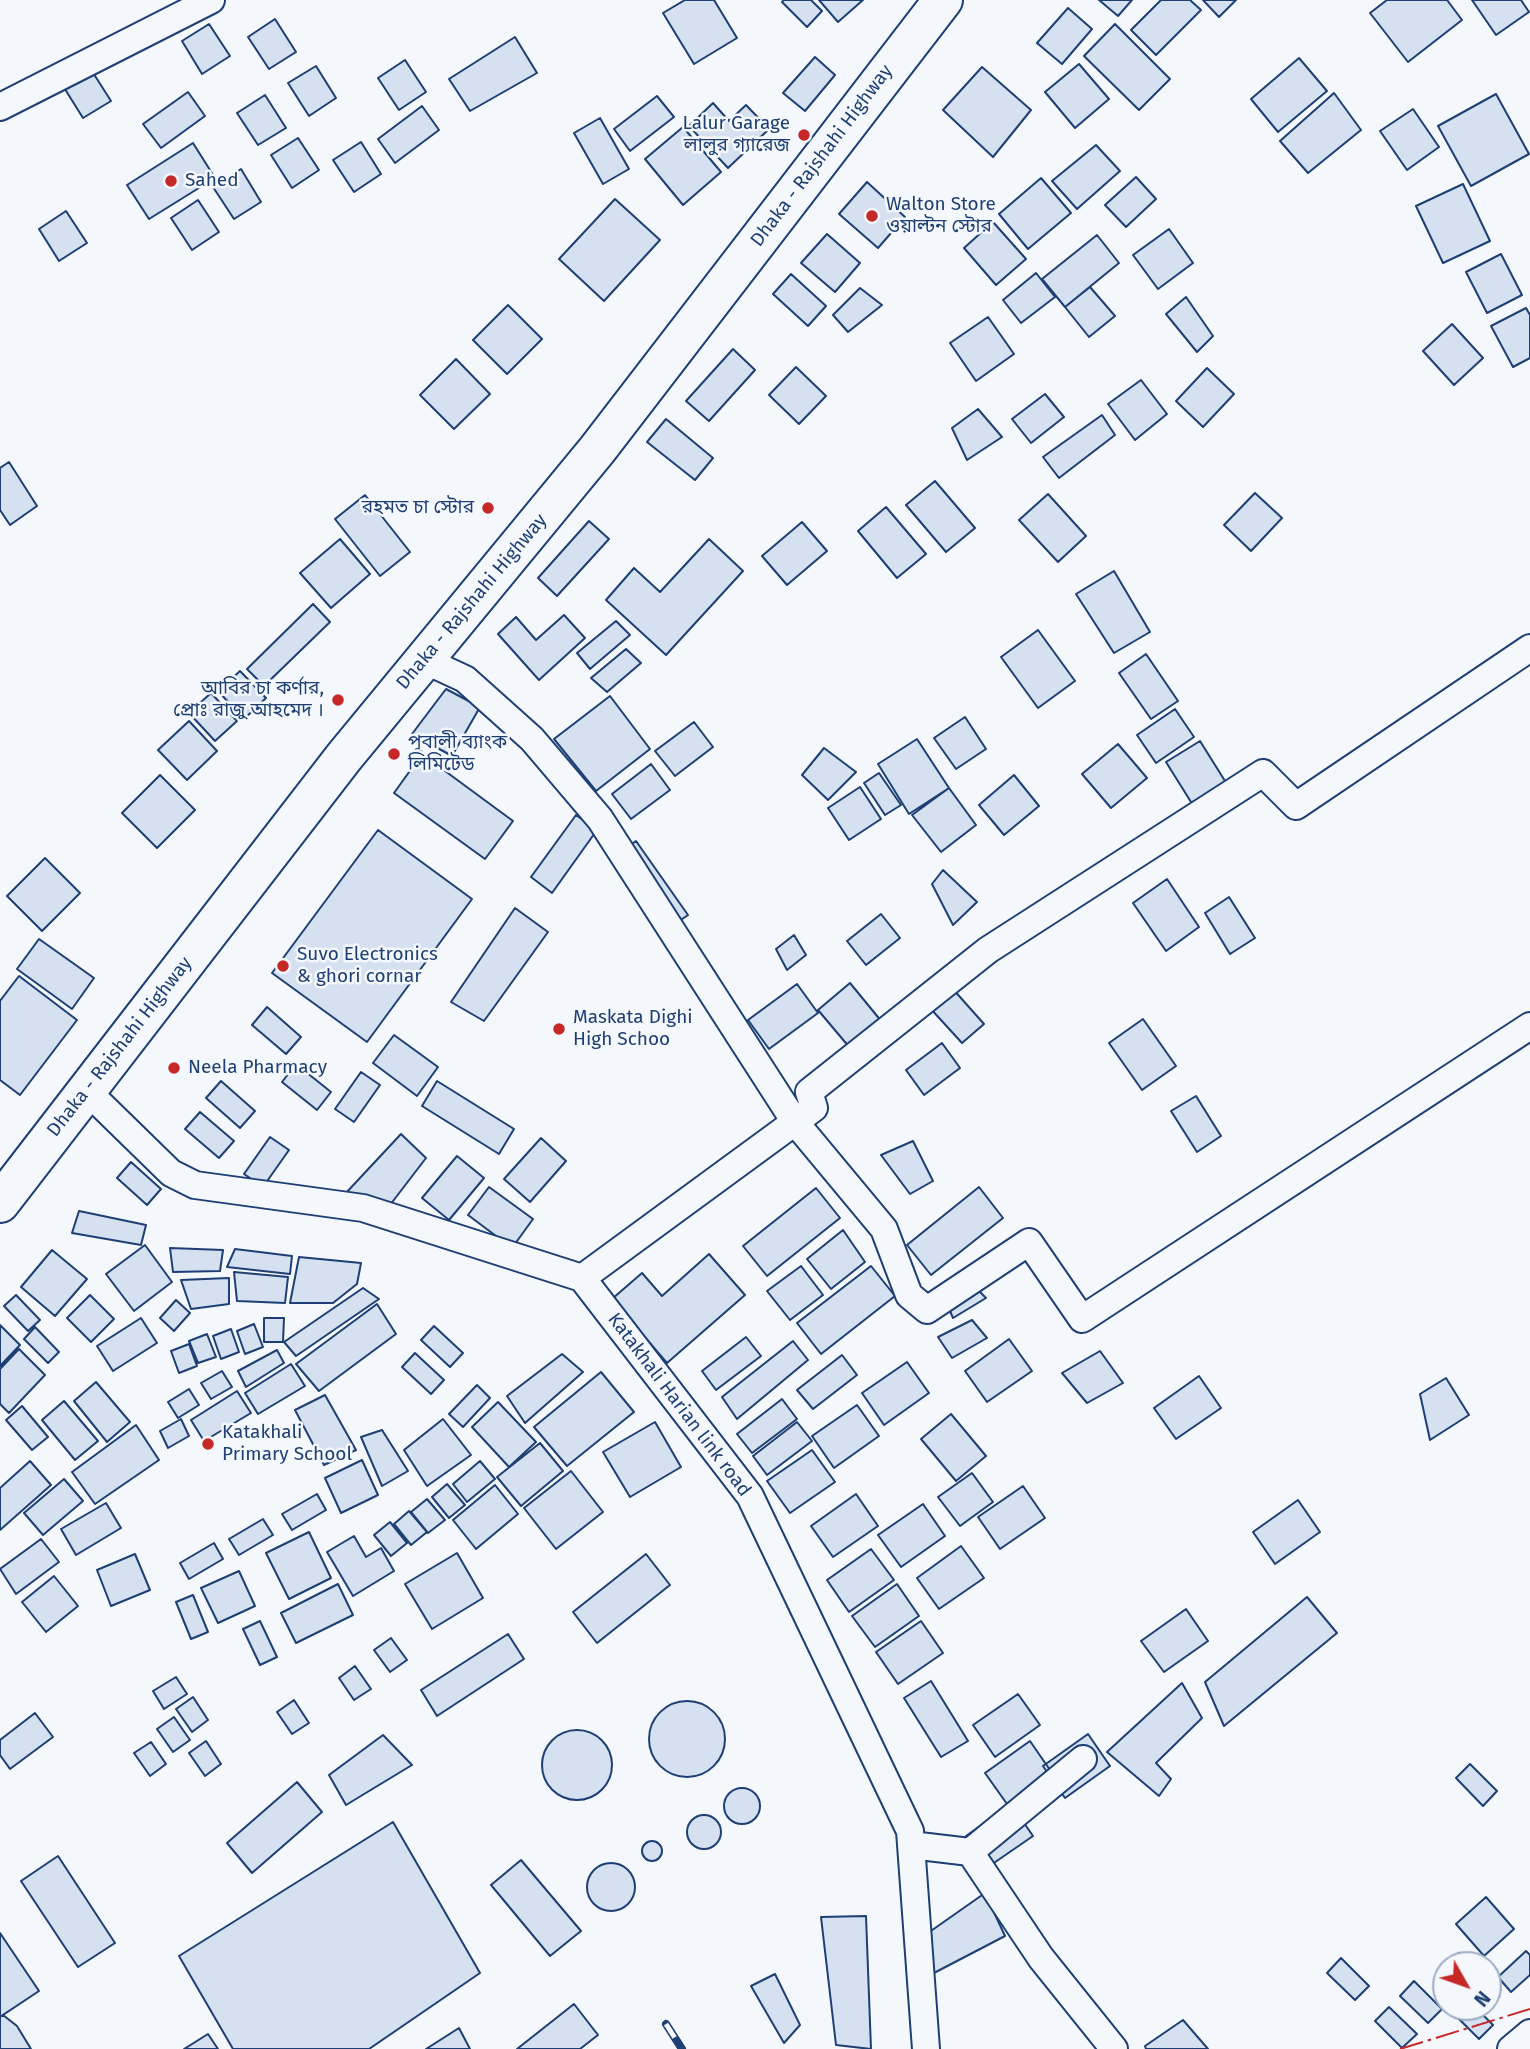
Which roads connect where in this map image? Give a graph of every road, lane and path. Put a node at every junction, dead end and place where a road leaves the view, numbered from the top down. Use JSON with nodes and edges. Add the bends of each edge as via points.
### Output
{"nodes":[{"id":1,"x":211,"y":0,"type":"edge"},
{"id":2,"x":943,"y":0,"type":"edge"},
{"id":3,"x":0,"y":107,"type":"edge"},
{"id":4,"x":1530,"y":648,"type":"edge"},
{"id":5,"x":424,"y":660,"type":"junction"},
{"id":6,"x":1530,"y":1026,"type":"edge"},
{"id":7,"x":86,"y":1090,"type":"junction"},
{"id":8,"x":795,"y":1122,"type":"junction"},
{"id":9,"x":0,"y":1203,"type":"edge"},
{"id":10,"x":582,"y":1278,"type":"junction"},
{"id":11,"x":1083,"y":1759,"type":"dead end"},
{"id":12,"x":911,"y":1845,"type":"junction"},
{"id":13,"x":970,"y":1852,"type":"junction"},
{"id":14,"x":1530,"y":2033,"type":"edge"},
{"id":15,"x":926,"y":2049,"type":"edge"},
{"id":16,"x":1114,"y":2049,"type":"edge"},
{"id":17,"x":1511,"y":2049,"type":"edge"}],
"edges":[{"from":1,"to":3,"type":"street"},
{"from":2,"to":5,"type":"highway","name":"Dhaka - Rajshahi Highway","via":[[597,450]]},
{"from":4,"to":8,"type":"street","via":[[1296,806],[1263,773],[988,950],[809,1092],[814,1108]]},
{"from":5,"to":7,"type":"highway","name":"Dhaka - Rajshahi Highway"},
{"from":5,"to":8,"type":"street","via":[[465,679],[532,739],[600,820]]},
{"from":6,"to":8,"type":"street","via":[[1082,1318],[1029,1242],[928,1310],[909,1295],[884,1229]]},
{"from":7,"to":9,"type":"highway","name":"Dhaka - Rajshahi Highway"},
{"from":7,"to":10,"type":"street","via":[[171,1173],[195,1185],[363,1208]]},
{"from":8,"to":10,"type":"street"},
{"from":10,"to":12,"type":"street","name":"Katakhali Harian link road","via":[[750,1496],[910,1831]]},
{"from":11,"to":13,"type":"street"},
{"from":12,"to":13,"type":"street"},
{"from":12,"to":15,"type":"street","name":"Katakhali Harian link road"},
{"from":13,"to":16,"type":"street","via":[[1041,1958]]},
{"from":14,"to":17,"type":"street"}]}
